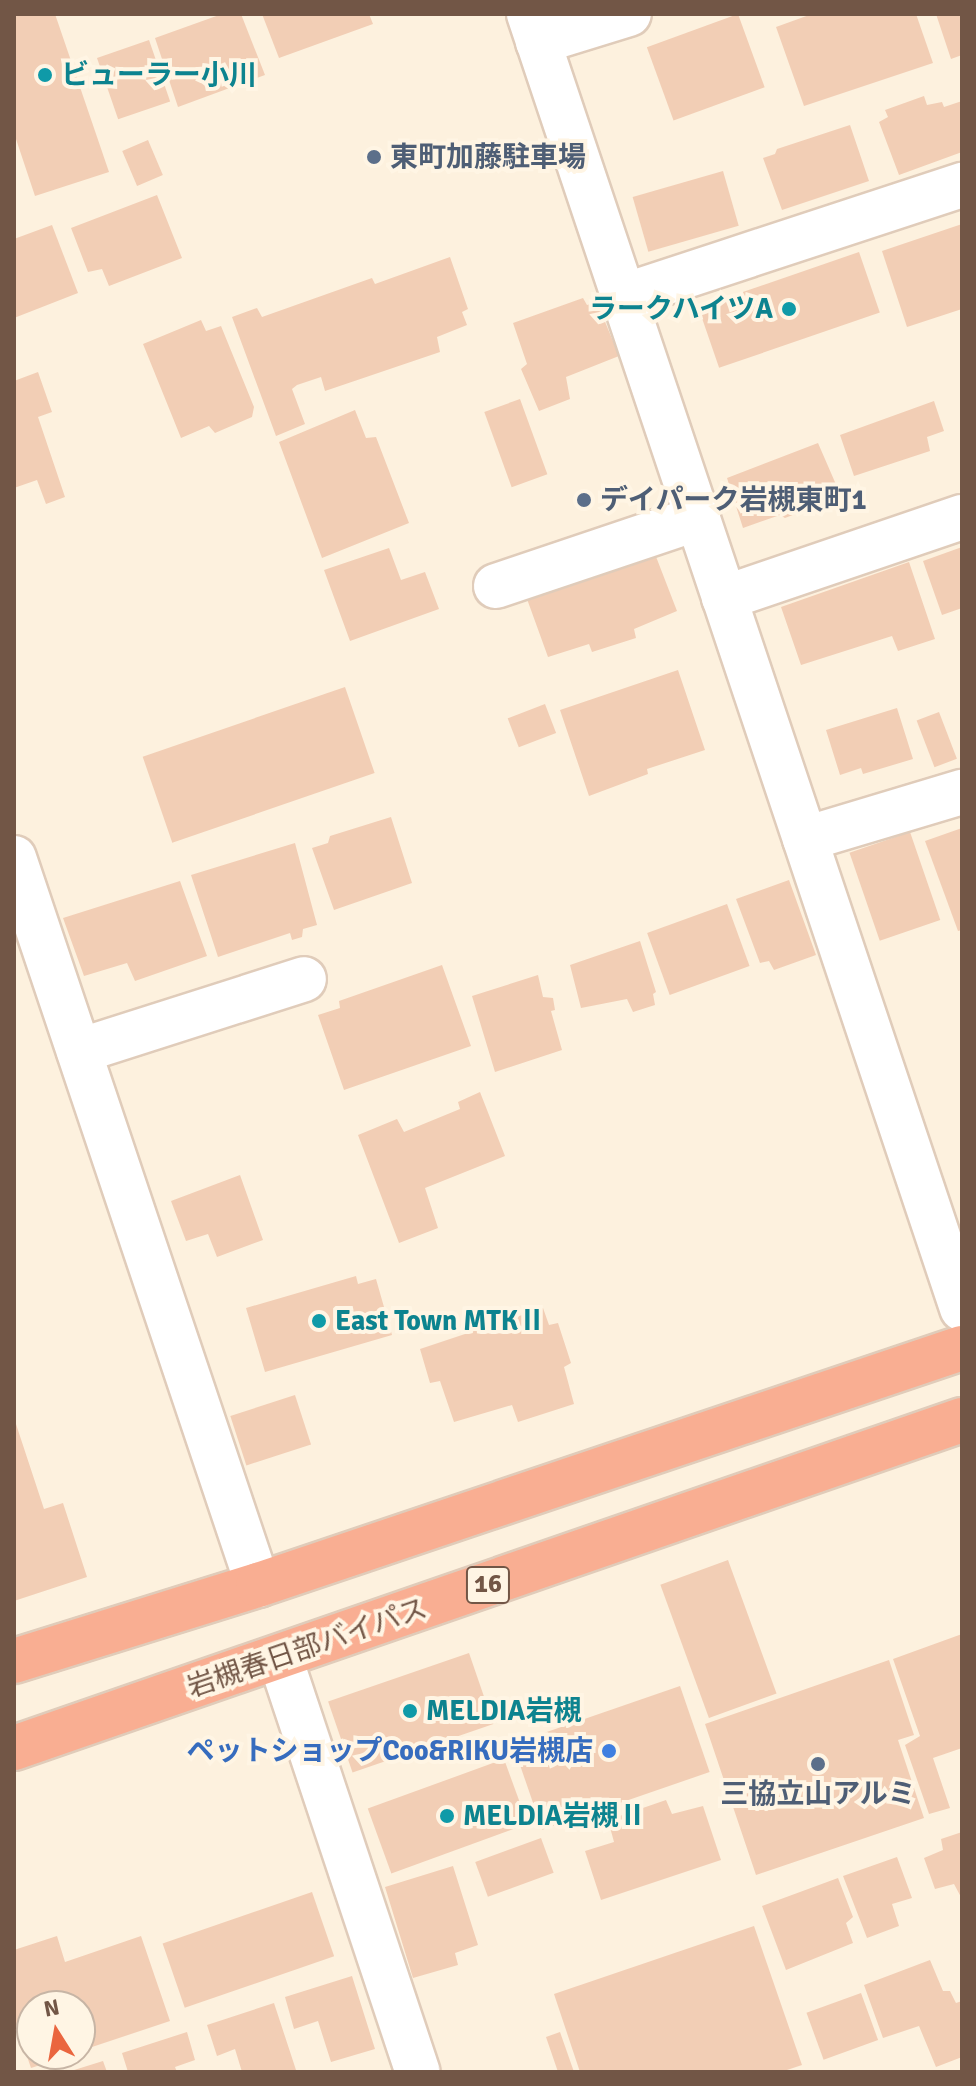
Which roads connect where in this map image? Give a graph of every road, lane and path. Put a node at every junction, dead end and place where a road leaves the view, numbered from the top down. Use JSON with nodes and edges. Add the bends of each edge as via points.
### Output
{"nodes":[{"id":1,"x":629,"y":14,"type":"edge"},
{"id":2,"x":533,"y":28,"type":"edge"},
{"id":3,"x":962,"y":185,"type":"edge"},
{"id":4,"x":624,"y":296,"type":"junction"},
{"id":5,"x":962,"y":517,"type":"edge"},
{"id":6,"x":698,"y":518,"type":"junction"},
{"id":7,"x":496,"y":586,"type":"dead end"},
{"id":8,"x":724,"y":598,"type":"junction"},
{"id":9,"x":962,"y":792,"type":"edge"},
{"id":10,"x":805,"y":839,"type":"junction"},
{"id":11,"x":14,"y":858,"type":"edge"},
{"id":12,"x":304,"y":979,"type":"dead end"},
{"id":13,"x":79,"y":1051,"type":"junction"},
{"id":14,"x":962,"y":1308,"type":"edge"},
{"id":15,"x":962,"y":1348,"type":"edge"},
{"id":16,"x":962,"y":1420,"type":"edge"},
{"id":17,"x":258,"y":1585,"type":"junction"},
{"id":18,"x":280,"y":1658,"type":"junction"},
{"id":19,"x":14,"y":1661,"type":"edge"},
{"id":20,"x":14,"y":1748,"type":"edge"},
{"id":21,"x":412,"y":2070,"type":"edge"}],
"edges":[{"from":1,"to":2,"type":"street"},
{"from":2,"to":4,"type":"street"},
{"from":3,"to":4,"type":"street"},
{"from":4,"to":6,"type":"street"},
{"from":5,"to":8,"type":"street"},
{"from":6,"to":7,"type":"street"},
{"from":6,"to":8,"type":"street"},
{"from":8,"to":10,"type":"street"},
{"from":9,"to":10,"type":"street"},
{"from":10,"to":14,"type":"street"},
{"from":11,"to":13,"type":"street"},
{"from":12,"to":13,"type":"street"},
{"from":13,"to":17,"type":"street"},
{"from":15,"to":17,"type":"highway"},
{"from":16,"to":18,"type":"highway","name":"岩槻春日部バイパス","number":"16"},
{"from":17,"to":19,"type":"highway"},
{"from":18,"to":20,"type":"highway","name":"岩槻春日部バイパス","number":"16"},
{"from":18,"to":21,"type":"street"}]}
